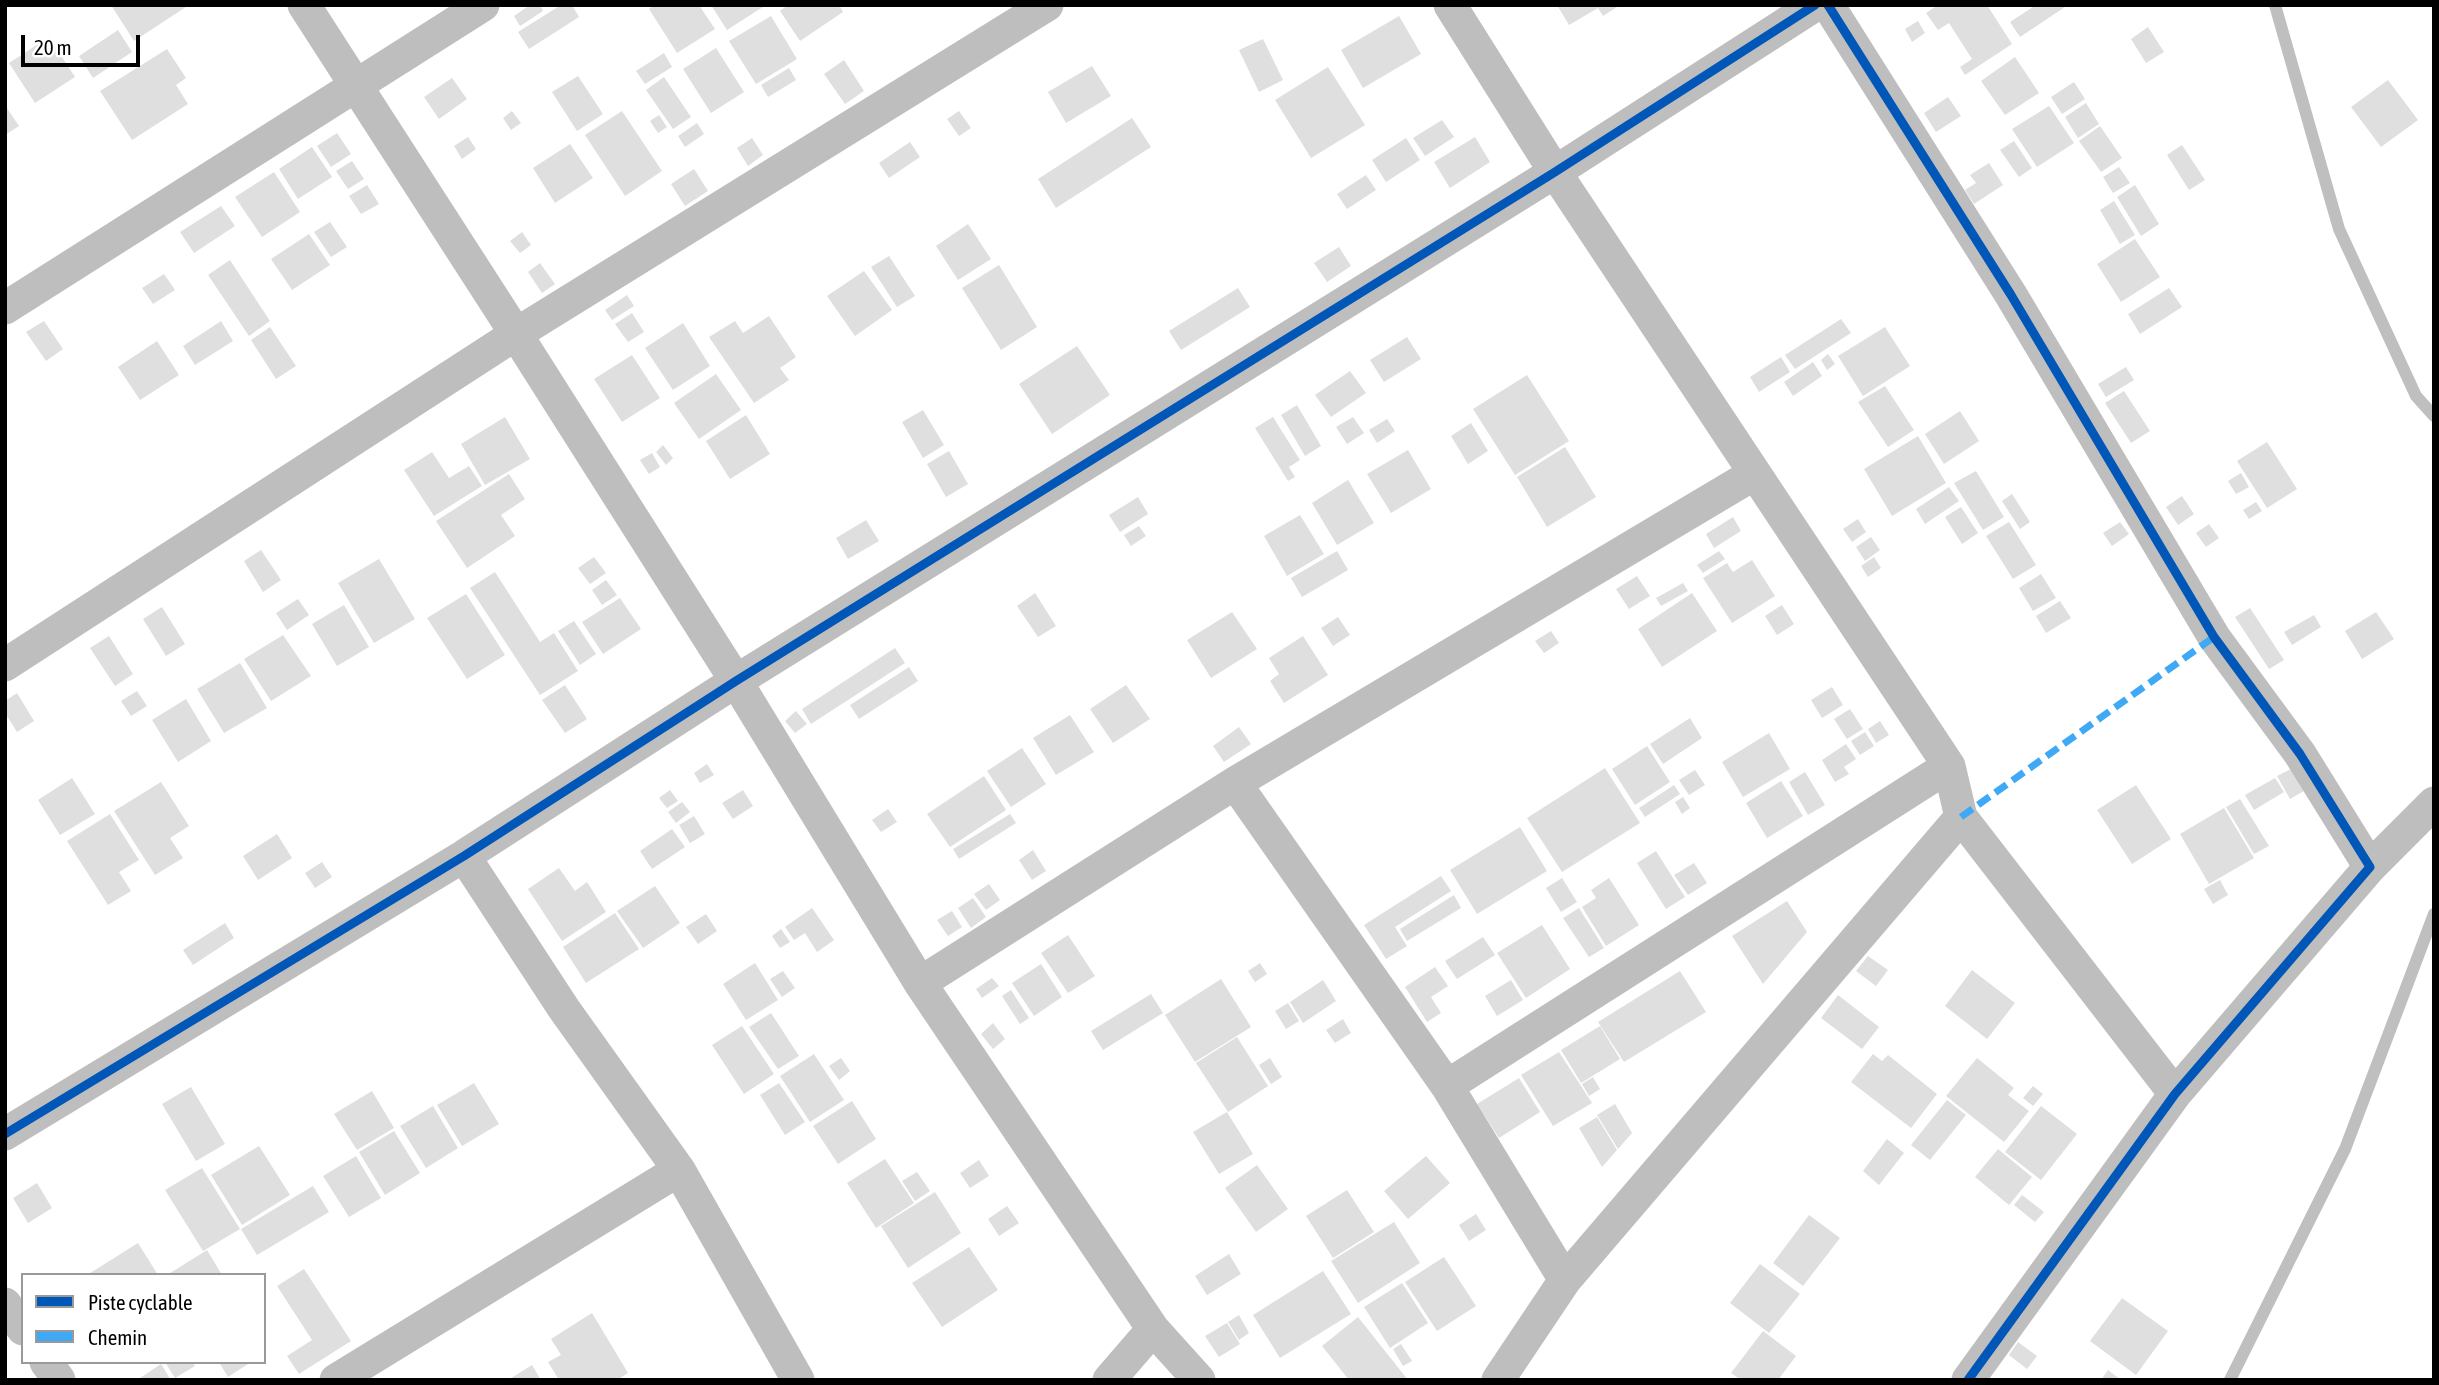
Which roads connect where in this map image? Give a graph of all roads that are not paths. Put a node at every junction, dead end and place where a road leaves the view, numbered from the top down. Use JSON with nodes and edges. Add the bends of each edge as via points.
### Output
{"nodes":[{"id":1,"x":304,"y":5,"type":"edge"},
{"id":2,"x":483,"y":5,"type":"edge"},
{"id":3,"x":1047,"y":5,"type":"edge"},
{"id":4,"x":1450,"y":5,"type":"edge"},
{"id":5,"x":1815,"y":5,"type":"edge"},
{"id":6,"x":1828,"y":5,"type":"edge"},
{"id":7,"x":355,"y":85,"type":"junction"},
{"id":8,"x":1555,"y":172,"type":"junction"},
{"id":9,"x":5,"y":308,"type":"edge"},
{"id":10,"x":516,"y":334,"type":"junction"},
{"id":11,"x":1754,"y":474,"type":"junction"},
{"id":12,"x":5,"y":665,"type":"edge"},
{"id":13,"x":736,"y":681,"type":"junction"},
{"id":14,"x":1949,"y":766,"type":"junction"},
{"id":15,"x":1235,"y":783,"type":"junction"},
{"id":16,"x":2434,"y":803,"type":"edge"},
{"id":17,"x":1961,"y":817,"type":"junction"},
{"id":18,"x":464,"y":856,"type":"junction"},
{"id":19,"x":2370,"y":866,"type":"junction"},
{"id":20,"x":919,"y":983,"type":"junction"},
{"id":21,"x":1447,"y":1086,"type":"junction"},
{"id":22,"x":2175,"y":1094,"type":"junction"},
{"id":23,"x":5,"y":1134,"type":"edge"},
{"id":24,"x":679,"y":1170,"type":"junction"},
{"id":25,"x":1565,"y":1280,"type":"junction"},
{"id":26,"x":5,"y":1304,"type":"edge"},
{"id":27,"x":21,"y":1326,"type":"edge"},
{"id":28,"x":1153,"y":1329,"type":"junction"},
{"id":29,"x":47,"y":1364,"type":"edge"},
{"id":30,"x":59,"y":1380,"type":"edge"},
{"id":31,"x":335,"y":1380,"type":"edge"},
{"id":32,"x":798,"y":1380,"type":"edge"},
{"id":33,"x":1109,"y":1380,"type":"edge"},
{"id":34,"x":1199,"y":1380,"type":"edge"},
{"id":35,"x":1498,"y":1380,"type":"edge"},
{"id":36,"x":1968,"y":1380,"type":"edge"}],
"edges":[{"from":1,"to":7,"type":"street"},
{"from":2,"to":7,"type":"street"},
{"from":3,"to":10,"type":"street"},
{"from":4,"to":8,"type":"street"},
{"from":5,"to":8,"type":"street"},
{"from":6,"to":19,"type":"street","via":[[2011,295],[2214,637],[2300,754]]},
{"from":7,"to":9,"type":"street"},
{"from":7,"to":10,"type":"street"},
{"from":8,"to":11,"type":"street"},
{"from":8,"to":13,"type":"street"},
{"from":10,"to":12,"type":"street"},
{"from":10,"to":13,"type":"street"},
{"from":11,"to":14,"type":"street"},
{"from":11,"to":15,"type":"street"},
{"from":13,"to":18,"type":"street"},
{"from":13,"to":20,"type":"street"},
{"from":14,"to":17,"type":"street"},
{"from":14,"to":21,"type":"street"},
{"from":15,"to":20,"type":"street"},
{"from":15,"to":21,"type":"street"},
{"from":16,"to":19,"type":"street"},
{"from":17,"to":22,"type":"street"},
{"from":17,"to":25,"type":"street"},
{"from":18,"to":23,"type":"street"},
{"from":18,"to":24,"type":"street","via":[[564,1009]]},
{"from":19,"to":22,"type":"street"},
{"from":20,"to":28,"type":"street"},
{"from":21,"to":25,"type":"street"},
{"from":22,"to":36,"type":"street"},
{"from":24,"to":31,"type":"street"},
{"from":24,"to":32,"type":"street"},
{"from":25,"to":35,"type":"street"},
{"from":26,"to":27,"type":"street"},
{"from":28,"to":33,"type":"street"},
{"from":28,"to":34,"type":"street"},
{"from":29,"to":30,"type":"street"}]}
